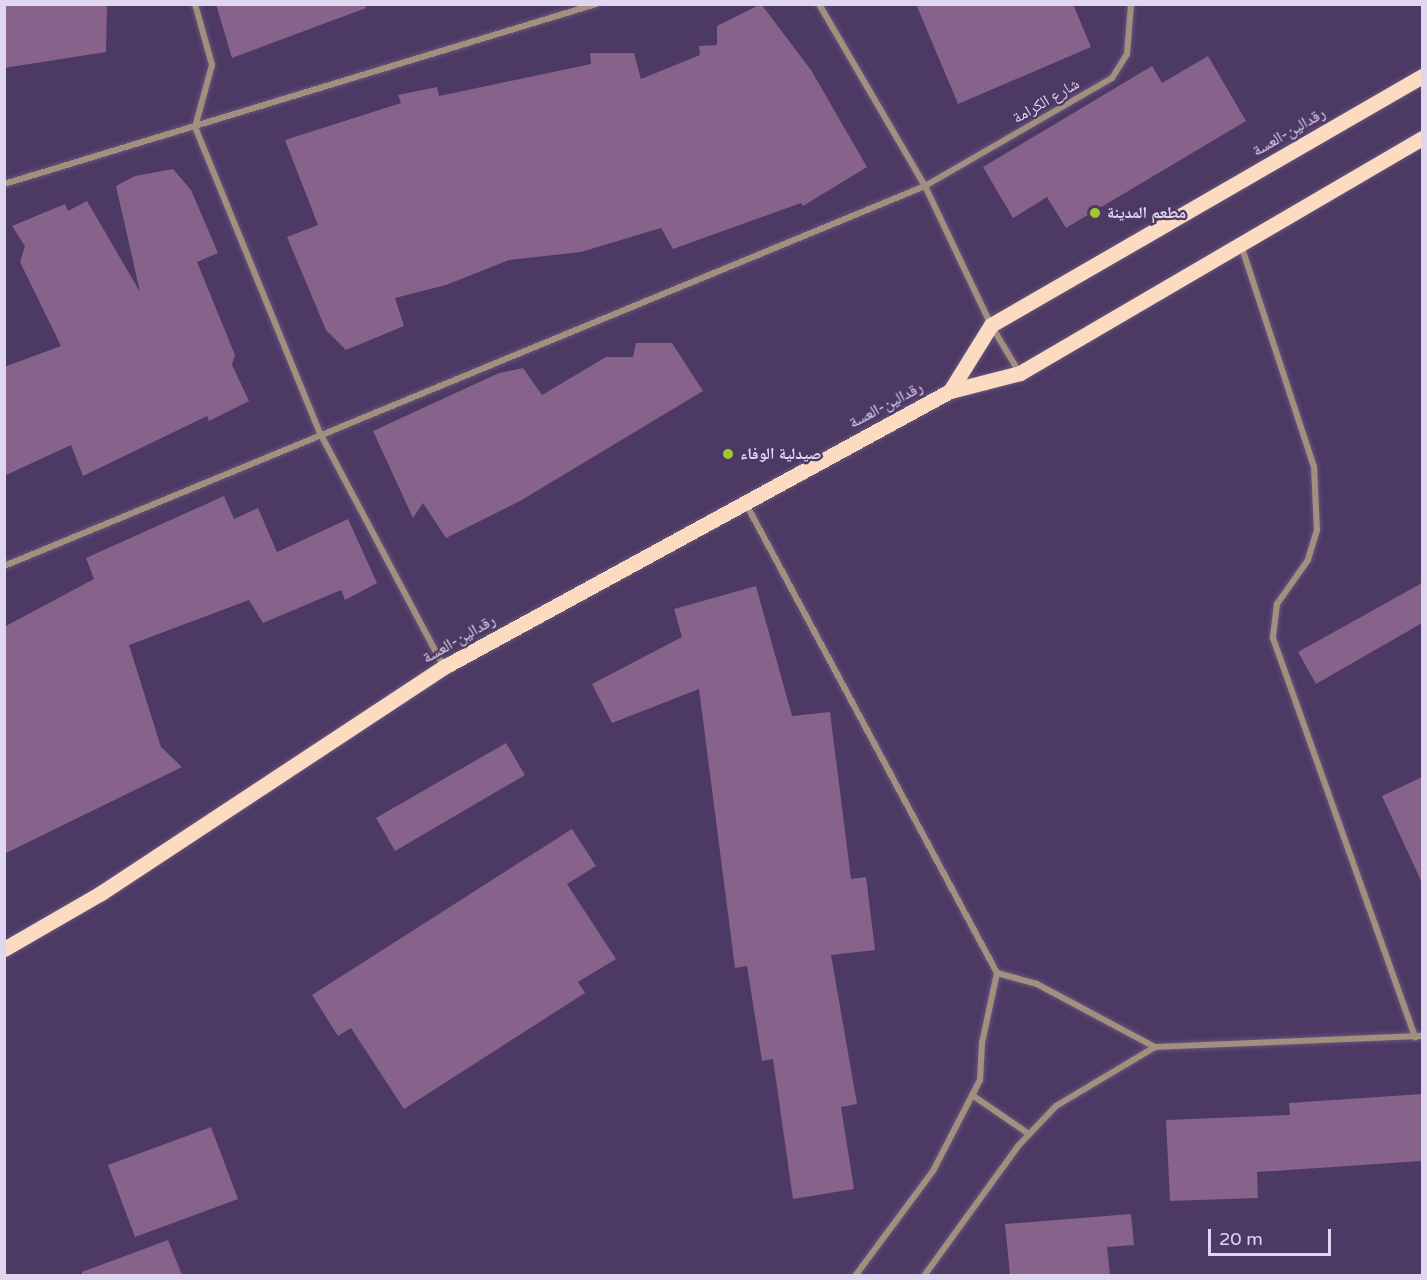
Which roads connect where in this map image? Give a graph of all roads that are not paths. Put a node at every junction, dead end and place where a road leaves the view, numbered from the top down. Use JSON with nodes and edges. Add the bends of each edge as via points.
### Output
{"nodes":[{"id":1,"x":195,"y":4,"type":"edge"},
{"id":2,"x":596,"y":4,"type":"edge"},
{"id":3,"x":819,"y":4,"type":"edge"},
{"id":4,"x":1131,"y":4,"type":"edge"},
{"id":5,"x":1422,"y":76,"type":"edge"},
{"id":6,"x":195,"y":127,"type":"junction"},
{"id":7,"x":1422,"y":138,"type":"edge"},
{"id":8,"x":4,"y":184,"type":"edge"},
{"id":9,"x":925,"y":186,"type":"junction"},
{"id":10,"x":1241,"y":243,"type":"junction"},
{"id":11,"x":991,"y":325,"type":"junction"},
{"id":12,"x":1020,"y":373,"type":"junction"},
{"id":13,"x":950,"y":391,"type":"junction"},
{"id":14,"x":321,"y":435,"type":"junction"},
{"id":15,"x":745,"y":501,"type":"junction"},
{"id":16,"x":4,"y":566,"type":"edge"},
{"id":17,"x":444,"y":667,"type":"junction"},
{"id":18,"x":4,"y":949,"type":"edge"},
{"id":19,"x":997,"y":974,"type":"junction"},
{"id":20,"x":1415,"y":1036,"type":"junction"},
{"id":21,"x":1422,"y":1036,"type":"edge"},
{"id":22,"x":1155,"y":1047,"type":"junction"},
{"id":23,"x":972,"y":1095,"type":"junction"},
{"id":24,"x":1029,"y":1134,"type":"junction"},
{"id":25,"x":855,"y":1275,"type":"edge"},
{"id":26,"x":924,"y":1275,"type":"edge"}],
"edges":[{"from":1,"to":6,"type":"street","via":[[212,65]]},
{"from":2,"to":6,"type":"street"},
{"from":3,"to":9,"type":"street"},
{"from":4,"to":9,"type":"street","name":"شارع الكرامة","via":[[1127,54],[1113,78]]},
{"from":5,"to":11,"type":"main road","name":"رقدالين-العسة"},
{"from":6,"to":8,"type":"street"},
{"from":6,"to":14,"type":"street"},
{"from":7,"to":10,"type":"main road","name":"رقدالين-العسة"},
{"from":9,"to":11,"type":"street"},
{"from":9,"to":14,"type":"street","name":"شارع الكرامة"},
{"from":10,"to":12,"type":"main road","name":"رقدالين-العسة"},
{"from":10,"to":20,"type":"street","via":[[1314,467],[1317,530],[1308,560],[1277,604],[1273,638]]},
{"from":11,"to":12,"type":"street"},
{"from":11,"to":13,"type":"main road","name":"رقدالين-العسة"},
{"from":12,"to":13,"type":"main road","name":"رقدالين-العسة"},
{"from":13,"to":15,"type":"main road","name":"رقدالين-العسة"},
{"from":14,"to":16,"type":"street","name":"شارع الكرامة"},
{"from":14,"to":17,"type":"street"},
{"from":15,"to":17,"type":"main road","name":"رقدالين-العسة"},
{"from":15,"to":19,"type":"street"},
{"from":17,"to":18,"type":"main road","name":"رقدالين-العسة","via":[[101,893]]},
{"from":19,"to":22,"type":"street","via":[[1037,984]]},
{"from":19,"to":23,"type":"street","via":[[982,1043],[980,1080]]},
{"from":20,"to":21,"type":"street"},
{"from":20,"to":22,"type":"street"},
{"from":22,"to":24,"type":"street","via":[[1056,1106]]},
{"from":23,"to":24,"type":"street"},
{"from":23,"to":25,"type":"street","via":[[933,1171]]},
{"from":24,"to":26,"type":"street"}]}
